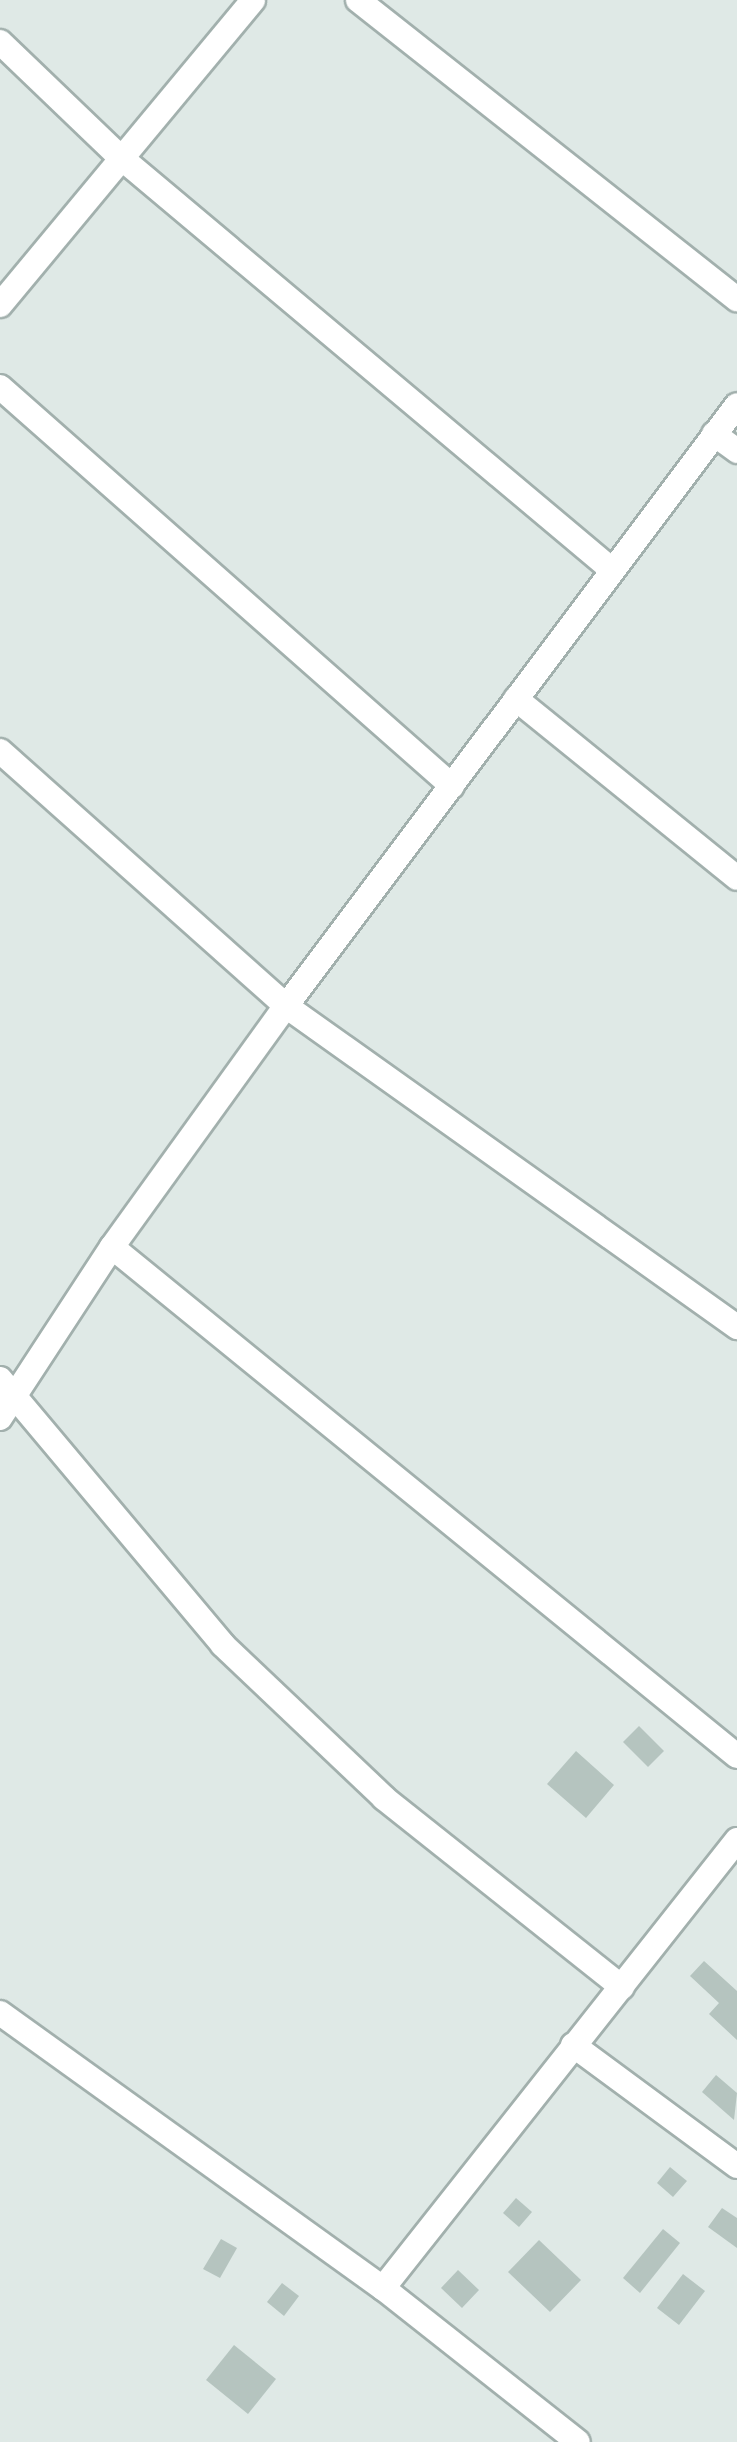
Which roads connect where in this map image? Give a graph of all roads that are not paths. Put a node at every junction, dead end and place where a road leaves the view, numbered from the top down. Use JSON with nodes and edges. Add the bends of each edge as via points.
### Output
{"nodes":[{"id":1,"x":253,"y":0,"type":"edge"},
{"id":2,"x":358,"y":0,"type":"edge"},
{"id":3,"x":0,"y":42,"type":"edge"},
{"id":4,"x":119,"y":156,"type":"junction"},
{"id":5,"x":737,"y":299,"type":"edge"},
{"id":6,"x":0,"y":305,"type":"edge"},
{"id":7,"x":0,"y":387,"type":"edge"},
{"id":8,"x":737,"y":405,"type":"edge"},
{"id":9,"x":714,"y":434,"type":"junction"},
{"id":10,"x":737,"y":451,"type":"edge"},
{"id":11,"x":612,"y":570,"type":"junction"},
{"id":12,"x":516,"y":699,"type":"junction"},
{"id":13,"x":0,"y":751,"type":"edge"},
{"id":14,"x":452,"y":786,"type":"junction"},
{"id":15,"x":737,"y":878,"type":"edge"},
{"id":16,"x":286,"y":1006,"type":"junction"},
{"id":17,"x":112,"y":1247,"type":"junction"},
{"id":18,"x":737,"y":1327,"type":"edge"},
{"id":19,"x":9,"y":1387,"type":"edge"},
{"id":20,"x":0,"y":1418,"type":"edge"},
{"id":21,"x":737,"y":1756,"type":"edge"},
{"id":22,"x":737,"y":1840,"type":"edge"},
{"id":23,"x":622,"y":1987,"type":"junction"},
{"id":24,"x":0,"y":2013,"type":"edge"},
{"id":25,"x":573,"y":2045,"type":"junction"},
{"id":26,"x":737,"y":2166,"type":"edge"},
{"id":27,"x":383,"y":2288,"type":"junction"},
{"id":28,"x":578,"y":2442,"type":"edge"}],
"edges":[{"from":1,"to":4,"type":"street"},
{"from":2,"to":5,"type":"street"},
{"from":3,"to":4,"type":"street"},
{"from":4,"to":6,"type":"street"},
{"from":4,"to":11,"type":"street"},
{"from":7,"to":14,"type":"street"},
{"from":8,"to":9,"type":"street"},
{"from":9,"to":10,"type":"street"},
{"from":9,"to":11,"type":"street"},
{"from":11,"to":12,"type":"street"},
{"from":12,"to":14,"type":"street"},
{"from":12,"to":15,"type":"street"},
{"from":13,"to":16,"type":"street"},
{"from":14,"to":16,"type":"street"},
{"from":16,"to":17,"type":"street"},
{"from":16,"to":18,"type":"street"},
{"from":17,"to":19,"type":"street"},
{"from":17,"to":21,"type":"street"},
{"from":19,"to":20,"type":"street"},
{"from":19,"to":23,"type":"street","via":[[223,1645],[384,1798]]},
{"from":22,"to":23,"type":"street"},
{"from":23,"to":25,"type":"street"},
{"from":24,"to":27,"type":"street"},
{"from":25,"to":26,"type":"street"},
{"from":25,"to":27,"type":"street"},
{"from":27,"to":28,"type":"street"}]}
